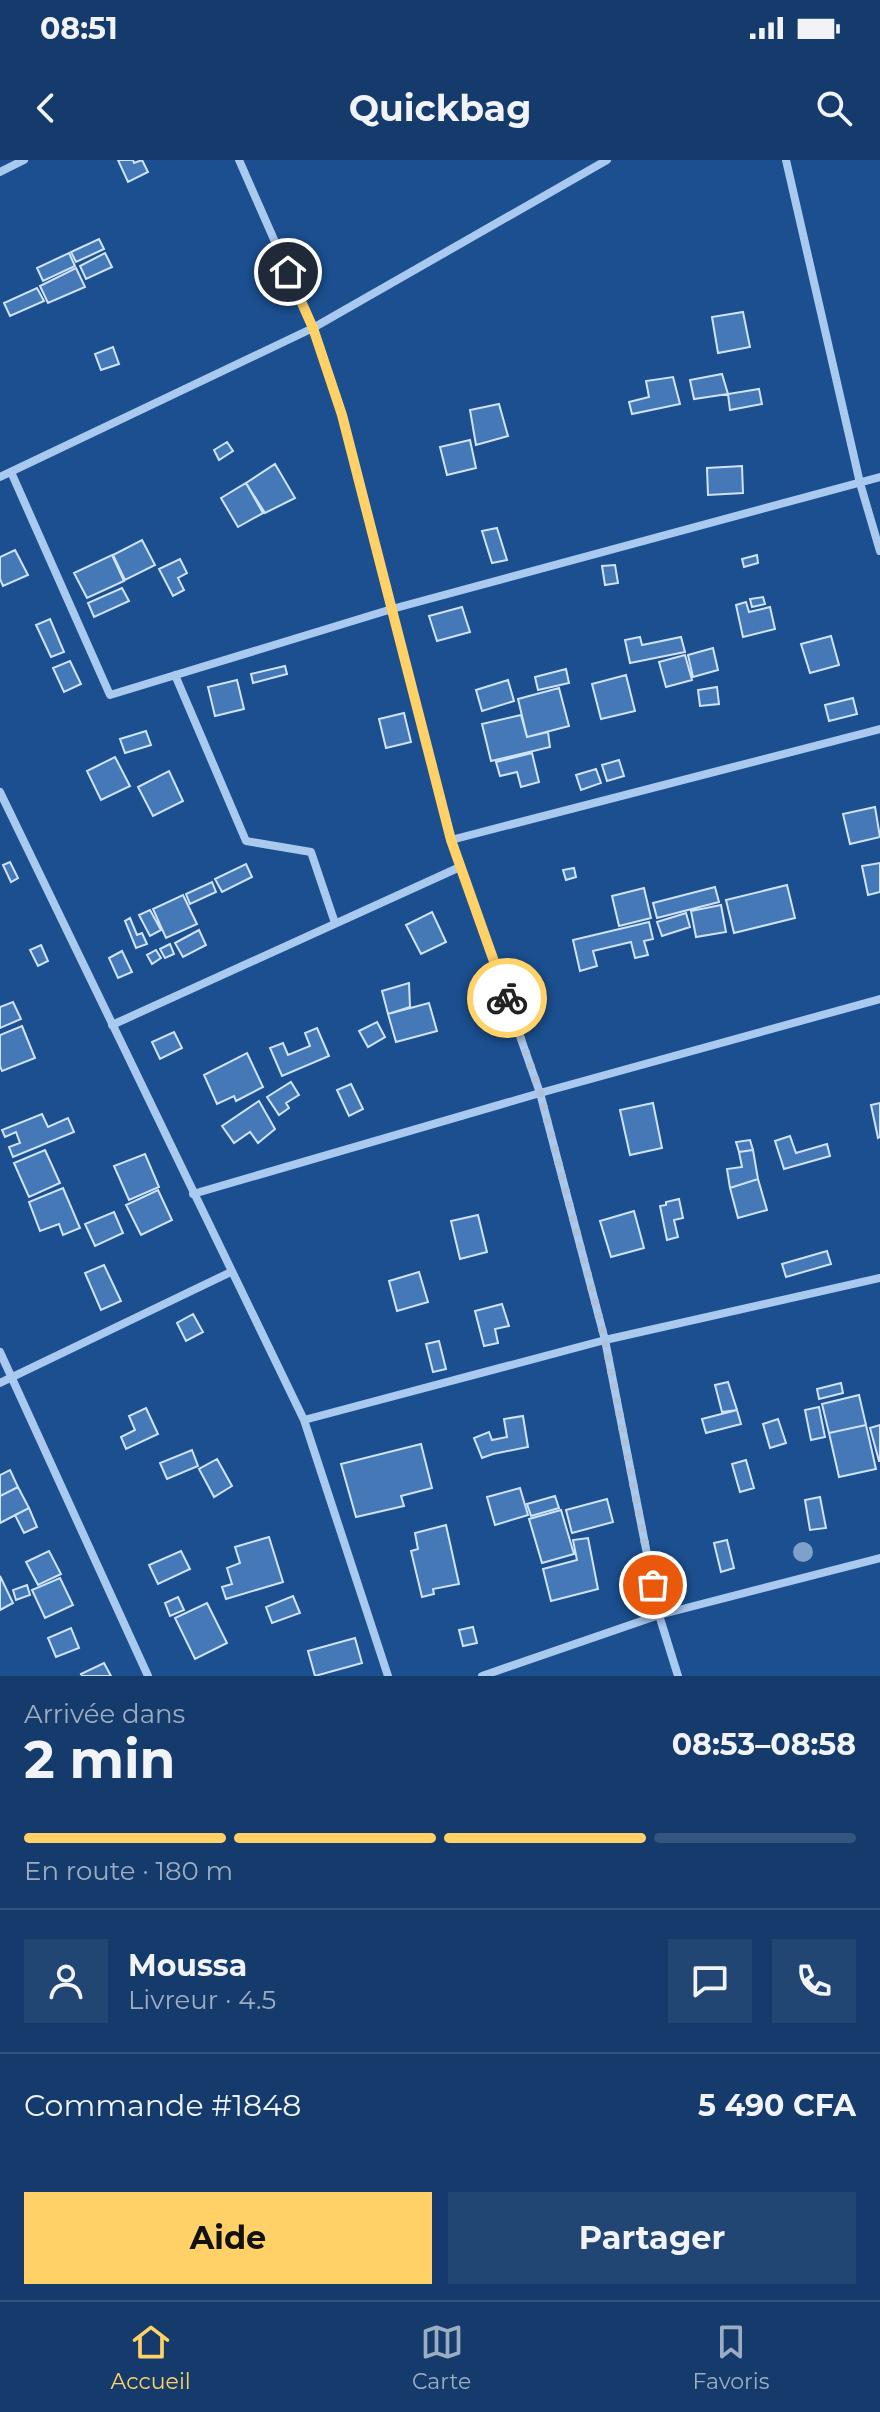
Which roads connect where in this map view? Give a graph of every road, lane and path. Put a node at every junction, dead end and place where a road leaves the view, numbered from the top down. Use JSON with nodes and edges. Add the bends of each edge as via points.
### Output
{"nodes":[{"id":1,"x":24,"y":160,"type":"edge"},
{"id":2,"x":239,"y":160,"type":"edge"},
{"id":3,"x":607,"y":160,"type":"edge"},
{"id":4,"x":786,"y":160,"type":"edge"},
{"id":5,"x":0,"y":172,"type":"edge"},
{"id":6,"x":313,"y":328,"type":"junction"},
{"id":7,"x":11,"y":472,"type":"junction"},
{"id":8,"x":0,"y":477,"type":"edge"},
{"id":9,"x":880,"y":477,"type":"edge"},
{"id":10,"x":860,"y":483,"type":"junction"},
{"id":11,"x":880,"y":551,"type":"edge"},
{"id":12,"x":392,"y":609,"type":"junction"},
{"id":13,"x":175,"y":675,"type":"junction"},
{"id":14,"x":880,"y":729,"type":"edge"},
{"id":15,"x":0,"y":792,"type":"edge"},
{"id":16,"x":451,"y":840,"type":"junction"},
{"id":17,"x":460,"y":867,"type":"junction"},
{"id":18,"x":335,"y":923,"type":"junction"},
{"id":19,"x":880,"y":999,"type":"edge"},
{"id":20,"x":112,"y":1025,"type":"junction"},
{"id":21,"x":540,"y":1093,"type":"junction"},
{"id":22,"x":193,"y":1194,"type":"junction"},
{"id":23,"x":231,"y":1272,"type":"junction"},
{"id":24,"x":880,"y":1278,"type":"edge"},
{"id":25,"x":605,"y":1340,"type":"junction"},
{"id":26,"x":0,"y":1352,"type":"edge"},
{"id":27,"x":12,"y":1377,"type":"junction"},
{"id":28,"x":0,"y":1383,"type":"edge"},
{"id":29,"x":304,"y":1420,"type":"junction"},
{"id":30,"x":880,"y":1558,"type":"edge"},
{"id":31,"x":659,"y":1615,"type":"junction"},
{"id":32,"x":148,"y":1676,"type":"edge"},
{"id":33,"x":388,"y":1676,"type":"edge"},
{"id":34,"x":482,"y":1676,"type":"edge"},
{"id":35,"x":678,"y":1676,"type":"edge"}],
"edges":[{"from":1,"to":5,"type":"street"},
{"from":2,"to":6,"type":"street"},
{"from":3,"to":6,"type":"street"},
{"from":4,"to":10,"type":"street"},
{"from":6,"to":7,"type":"street"},
{"from":6,"to":12,"type":"street","via":[[342,415]]},
{"from":7,"to":8,"type":"street"},
{"from":7,"to":13,"type":"street","via":[[110,695]]},
{"from":9,"to":10,"type":"street"},
{"from":10,"to":11,"type":"street"},
{"from":10,"to":12,"type":"street"},
{"from":12,"to":13,"type":"street"},
{"from":12,"to":16,"type":"street"},
{"from":13,"to":18,"type":"street","via":[[246,841],[311,852]]},
{"from":14,"to":16,"type":"street"},
{"from":15,"to":20,"type":"street"},
{"from":16,"to":17,"type":"street"},
{"from":17,"to":18,"type":"street"},
{"from":17,"to":21,"type":"street"},
{"from":18,"to":20,"type":"street"},
{"from":19,"to":21,"type":"street"},
{"from":20,"to":22,"type":"street"},
{"from":21,"to":22,"type":"street"},
{"from":21,"to":25,"type":"street"},
{"from":22,"to":23,"type":"street"},
{"from":23,"to":27,"type":"street"},
{"from":23,"to":29,"type":"street"},
{"from":24,"to":25,"type":"street"},
{"from":25,"to":29,"type":"street"},
{"from":25,"to":31,"type":"street"},
{"from":26,"to":27,"type":"street"},
{"from":27,"to":28,"type":"street"},
{"from":27,"to":32,"type":"street"},
{"from":29,"to":33,"type":"street"},
{"from":30,"to":31,"type":"street"},
{"from":31,"to":34,"type":"street"},
{"from":31,"to":35,"type":"street"}]}
